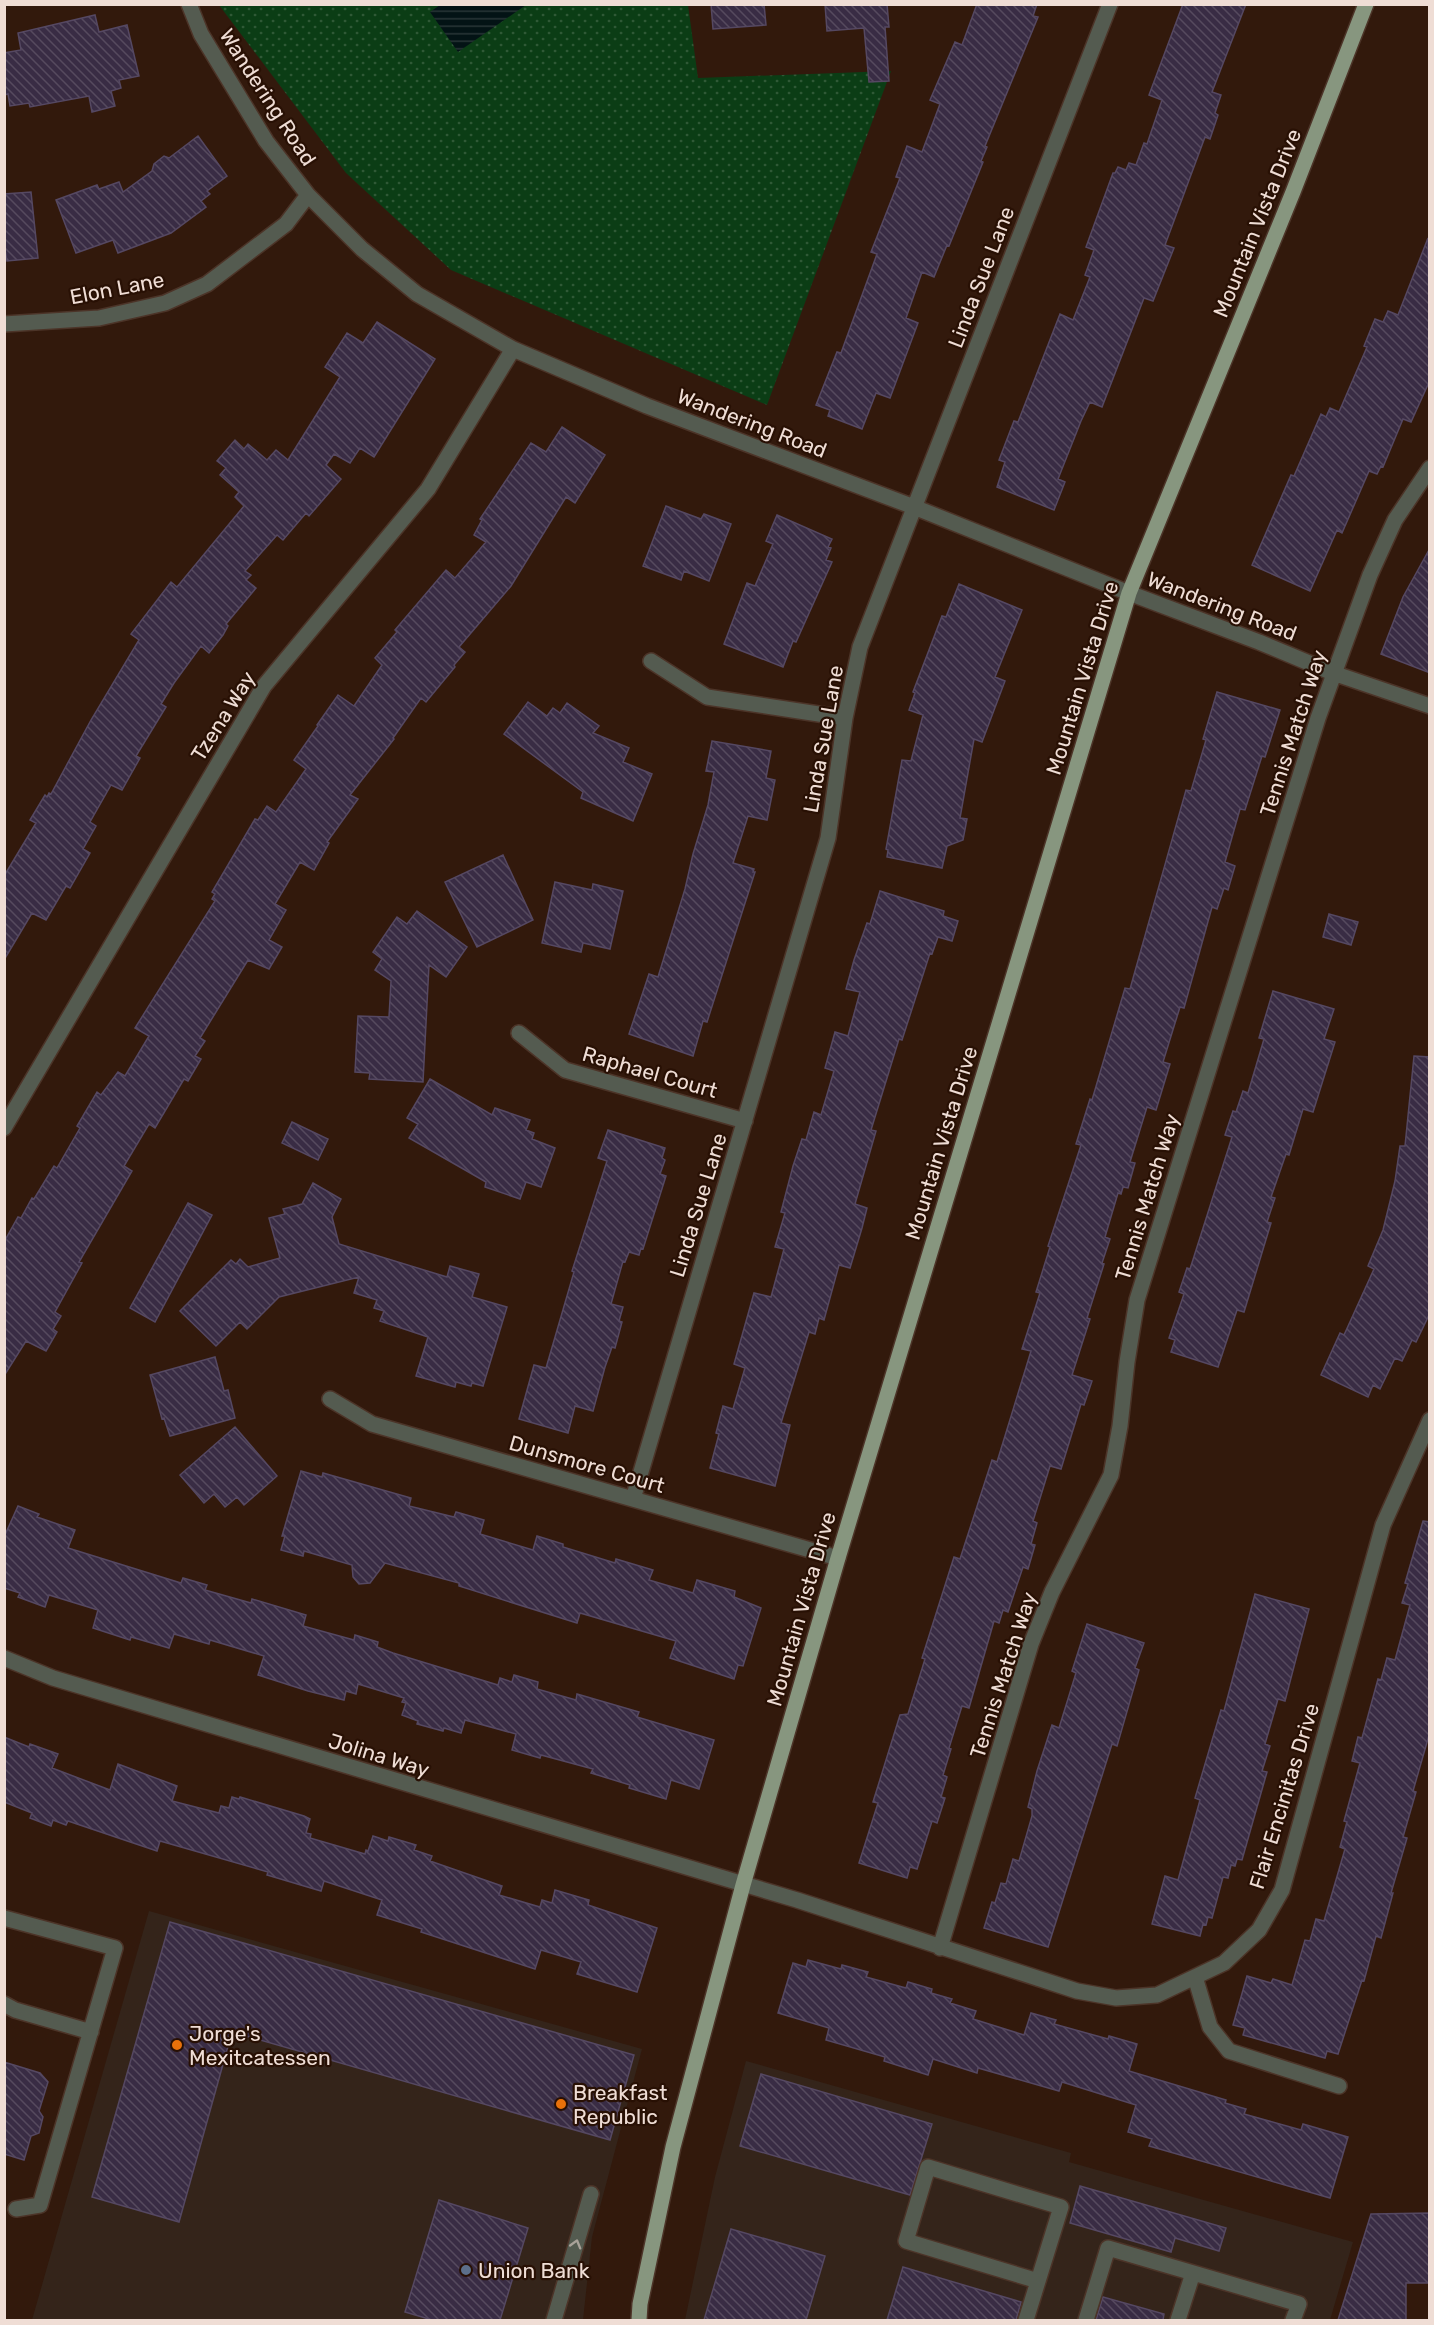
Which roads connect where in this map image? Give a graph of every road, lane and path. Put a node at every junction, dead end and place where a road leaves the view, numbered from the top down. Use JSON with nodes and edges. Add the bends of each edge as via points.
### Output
{"nodes":[{"id":1,"x":189,"y":4,"type":"edge"},
{"id":2,"x":1110,"y":4,"type":"edge"},
{"id":3,"x":1366,"y":4,"type":"edge"},
{"id":4,"x":308,"y":195,"type":"junction"},
{"id":5,"x":4,"y":324,"type":"edge"},
{"id":6,"x":513,"y":349,"type":"junction"},
{"id":7,"x":1430,"y":468,"type":"edge"},
{"id":8,"x":914,"y":507,"type":"junction"},
{"id":9,"x":1129,"y":593,"type":"junction"},
{"id":10,"x":651,"y":661,"type":"dead end"},
{"id":11,"x":1333,"y":673,"type":"junction"},
{"id":12,"x":1430,"y":706,"type":"edge"},
{"id":13,"x":845,"y":718,"type":"junction"},
{"id":14,"x":519,"y":1033,"type":"dead end"},
{"id":15,"x":745,"y":1121,"type":"junction"},
{"id":16,"x":4,"y":1128,"type":"edge"},
{"id":17,"x":330,"y":1399,"type":"dead end"},
{"id":18,"x":1430,"y":1419,"type":"edge"},
{"id":19,"x":633,"y":1499,"type":"junction"},
{"id":20,"x":838,"y":1558,"type":"junction"},
{"id":21,"x":4,"y":1658,"type":"edge"},
{"id":22,"x":743,"y":1885,"type":"junction"},
{"id":23,"x":4,"y":1918,"type":"edge"},
{"id":24,"x":940,"y":1948,"type":"junction"},
{"id":25,"x":1195,"y":1977,"type":"junction"},
{"id":26,"x":4,"y":2004,"type":"edge"},
{"id":27,"x":91,"y":2032,"type":"junction"},
{"id":28,"x":1340,"y":2086,"type":"dead end"},
{"id":29,"x":591,"y":2194,"type":"dead end"},
{"id":30,"x":16,"y":2209,"type":"dead end"},
{"id":31,"x":1193,"y":2273,"type":"junction"},
{"id":32,"x":1038,"y":2282,"type":"junction"},
{"id":33,"x":554,"y":2320,"type":"edge"},
{"id":34,"x":639,"y":2320,"type":"edge"},
{"id":35,"x":1026,"y":2320,"type":"edge"},
{"id":36,"x":1086,"y":2320,"type":"edge"},
{"id":37,"x":1178,"y":2320,"type":"edge"},
{"id":38,"x":1293,"y":2320,"type":"edge"}],
"edges":[{"from":1,"to":4,"type":"street","name":"Wandering Road","via":[[201,34],[266,141]]},
{"from":2,"to":8,"type":"street","name":"Linda Sue Lane"},
{"from":3,"to":9,"type":"main road","name":"Mountain Vista Drive"},
{"from":4,"to":5,"type":"street","name":"Elon Lane","via":[[286,224],[207,284],[165,303],[99,318]]},
{"from":4,"to":6,"type":"street","name":"Wandering Road","via":[[362,249],[417,294]]},
{"from":6,"to":8,"type":"street","name":"Wandering Road","via":[[647,406]]},
{"from":6,"to":16,"type":"street","name":"Tzena Way","via":[[428,489],[264,686]]},
{"from":7,"to":11,"type":"street","name":"Tennis Match Way","via":[[1395,520]]},
{"from":8,"to":9,"type":"street","name":"Wandering Road"},
{"from":8,"to":13,"type":"street","name":"Linda Sue Lane","via":[[860,647]]},
{"from":9,"to":11,"type":"street","name":"Wandering Road"},
{"from":9,"to":20,"type":"main road","name":"Mountain Vista Drive"},
{"from":10,"to":13,"type":"street","via":[[707,697]]},
{"from":11,"to":12,"type":"street","name":"Wandering Road"},
{"from":11,"to":24,"type":"street","name":"Tennis Match Way","via":[[1137,1300],[1111,1475],[1052,1592],[1031,1644]]},
{"from":13,"to":15,"type":"street","name":"Linda Sue Lane","via":[[828,838]]},
{"from":14,"to":15,"type":"street","name":"Raphael Court","via":[[566,1070]]},
{"from":15,"to":19,"type":"street","name":"Linda Sue Lane"},
{"from":17,"to":19,"type":"street","name":"Dunsmore Court","via":[[372,1424]]},
{"from":18,"to":25,"type":"street","name":"Flair Encinitas Drive","via":[[1383,1525],[1282,1890],[1259,1930],[1224,1963]]},
{"from":19,"to":20,"type":"street","name":"Dunsmore Court"},
{"from":20,"to":22,"type":"main road","name":"Mountain Vista Drive"},
{"from":21,"to":22,"type":"street","name":"Jolina Way","via":[[53,1678]]},
{"from":22,"to":24,"type":"street","name":"Flair Encinitas Drive"},
{"from":22,"to":34,"type":"main road","name":"Mountain Vista Drive","via":[[673,2146]]},
{"from":23,"to":27,"type":"street","via":[[115,1948]]},
{"from":24,"to":25,"type":"street","name":"Flair Encinitas Drive","via":[[1077,1991],[1116,1998],[1157,1995]]},
{"from":25,"to":28,"type":"street","via":[[1210,2027],[1228,2051]]},
{"from":26,"to":27,"type":"street"},
{"from":27,"to":30,"type":"street","via":[[40,2205]]},
{"from":33,"to":29,"type":"street","one_way":true},
{"from":31,"to":36,"type":"street","via":[[1108,2248]]},
{"from":31,"to":37,"type":"street"},
{"from":31,"to":38,"type":"street","via":[[1299,2304]]},
{"from":32,"to":32,"type":"street","via":[[1061,2207],[928,2167],[906,2241]]},
{"from":32,"to":35,"type":"street"}]}
